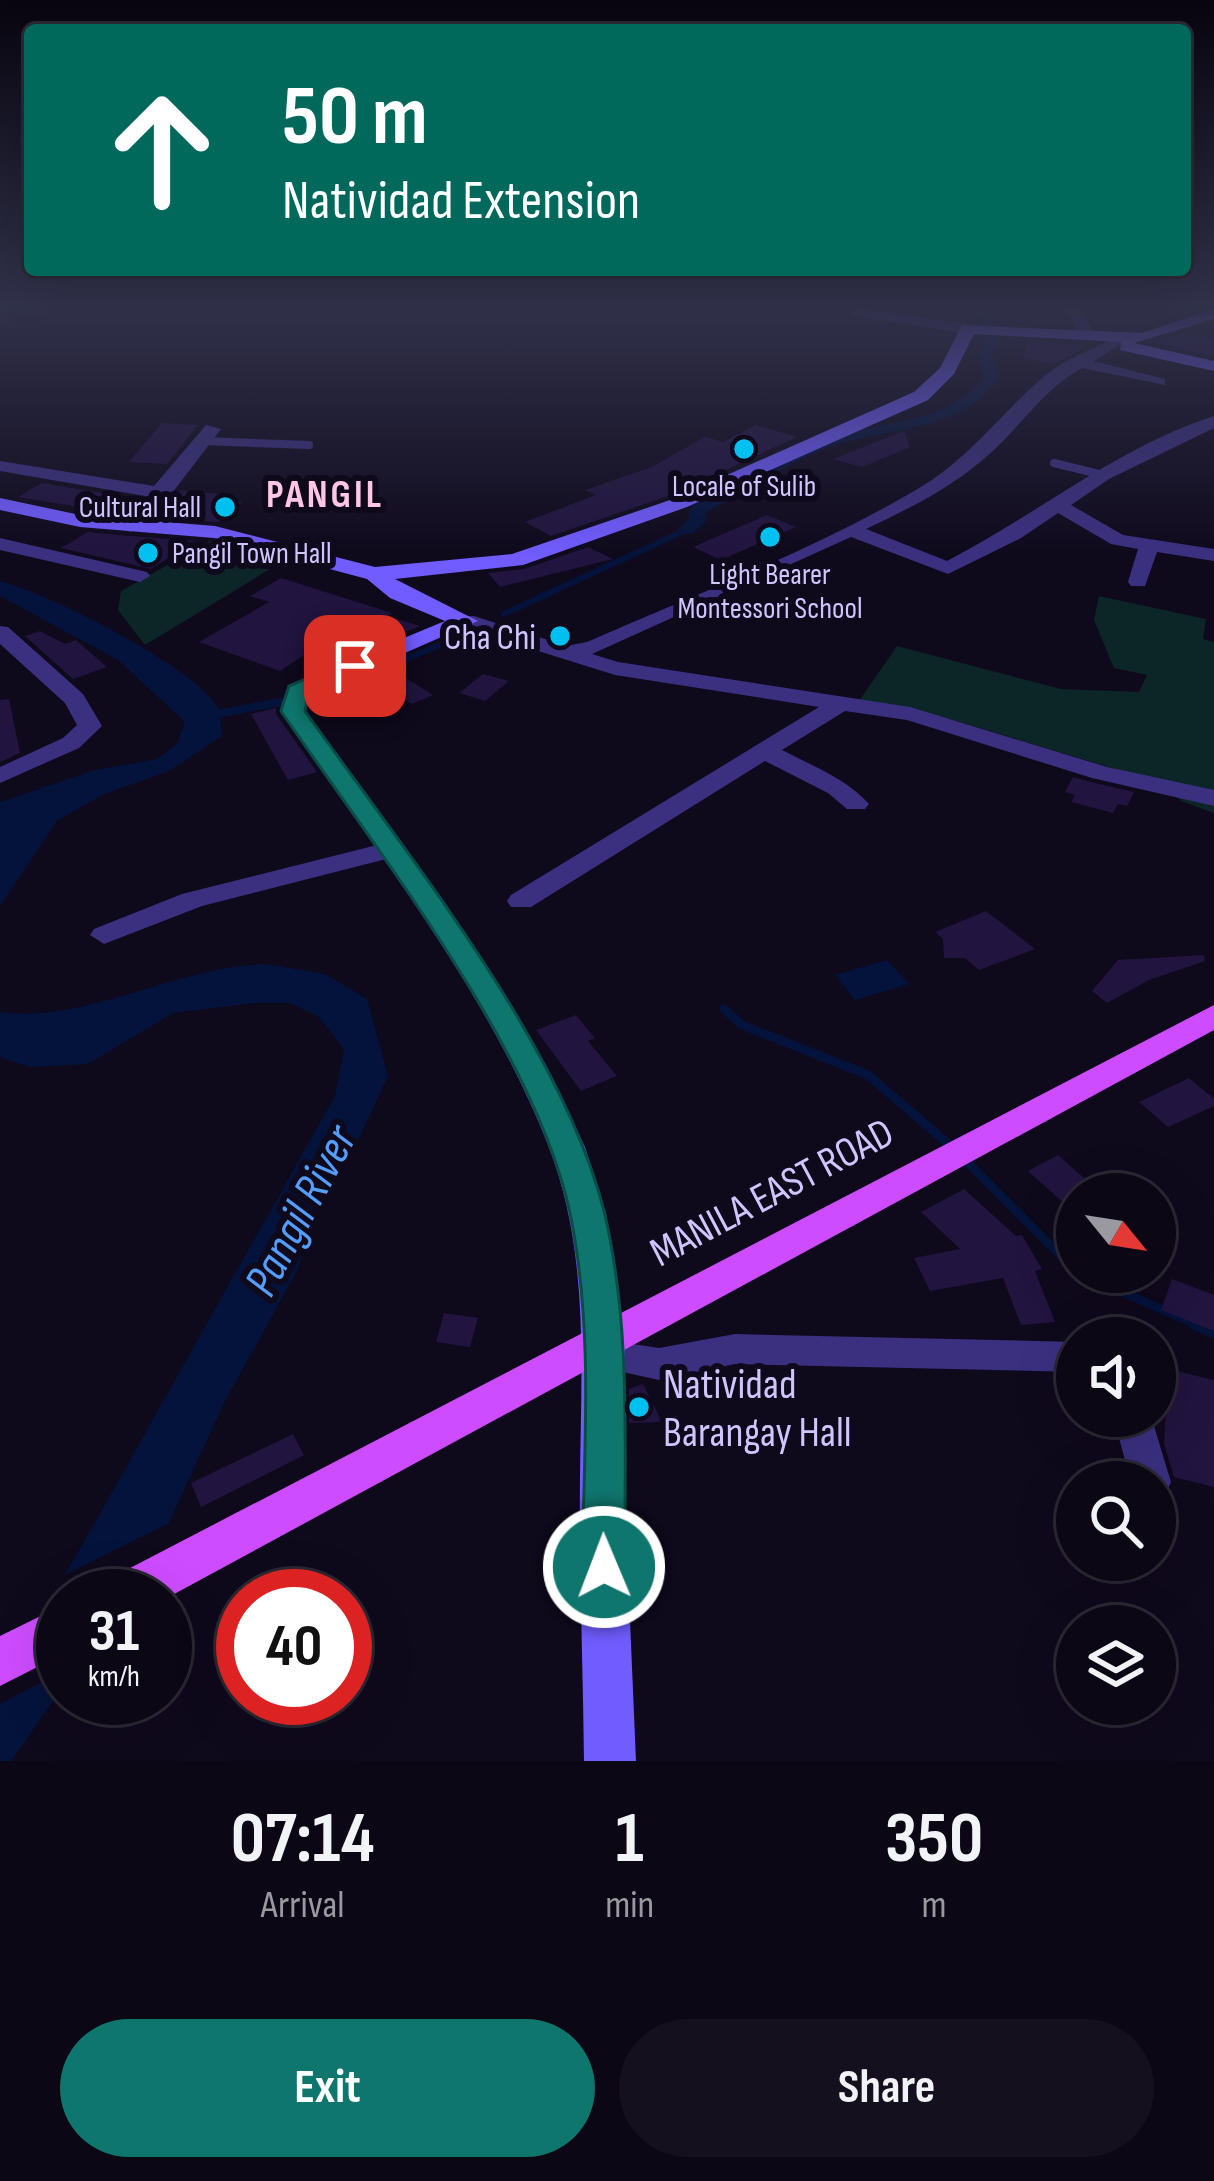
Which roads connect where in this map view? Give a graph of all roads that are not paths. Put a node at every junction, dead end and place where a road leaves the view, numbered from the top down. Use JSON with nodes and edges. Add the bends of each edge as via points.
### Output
{"nodes":[{"id":1,"x":927,"y":390,"type":"edge"},
{"id":2,"x":1039,"y":390,"type":"edge"},
{"id":3,"x":1214,"y":421,"type":"edge"},
{"id":4,"x":207,"y":435,"type":"joint"},
{"id":5,"x":309,"y":445,"type":"dead end"},
{"id":6,"x":1054,"y":464,"type":"dead end"},
{"id":7,"x":0,"y":466,"type":"edge"},
{"id":8,"x":1103,"y":475,"type":"junction"},
{"id":9,"x":162,"y":494,"type":"junction"},
{"id":10,"x":0,"y":504,"type":"edge"},
{"id":11,"x":1057,"y":505,"type":"junction"},
{"id":12,"x":130,"y":526,"type":"junction"},
{"id":13,"x":850,"y":530,"type":"junction"},
{"id":14,"x":0,"y":544,"type":"edge"},
{"id":15,"x":1149,"y":546,"type":"junction"},
{"id":16,"x":1214,"y":555,"type":"edge"},
{"id":17,"x":375,"y":574,"type":"junction"},
{"id":18,"x":140,"y":576,"type":"dead end"},
{"id":19,"x":1138,"y":583,"type":"dead end"},
{"id":20,"x":466,"y":621,"type":"junction"},
{"id":21,"x":0,"y":632,"type":"edge"},
{"id":22,"x":560,"y":653,"type":"junction"},
{"id":23,"x":843,"y":703,"type":"junction"},
{"id":24,"x":764,"y":751,"type":"junction"},
{"id":25,"x":0,"y":776,"type":"edge"},
{"id":26,"x":1214,"y":797,"type":"edge"},
{"id":27,"x":856,"y":804,"type":"dead end"},
{"id":28,"x":389,"y":850,"type":"junction"},
{"id":29,"x":521,"y":901,"type":"dead end"},
{"id":30,"x":104,"y":935,"type":"dead end"},
{"id":31,"x":1214,"y":1016,"type":"edge"},
{"id":32,"x":605,"y":1339,"type":"junction"},
{"id":33,"x":1056,"y":1357,"type":"edge"},
{"id":34,"x":175,"y":1569,"type":"edge"},
{"id":35,"x":36,"y":1643,"type":"edge"},
{"id":36,"x":0,"y":1662,"type":"edge"},
{"id":37,"x":610,"y":1761,"type":"edge"}],
"edges":[{"from":1,"to":17,"type":"main road","via":[[739,479],[530,556]]},
{"from":2,"to":13,"type":"street","via":[[952,477]]},
{"from":3,"to":8,"type":"street"},
{"from":4,"to":5,"type":"lane"},
{"from":4,"to":9,"type":"street"},
{"from":6,"to":8,"type":"lane"},
{"from":7,"to":9,"type":"street"},
{"from":8,"to":11,"type":"street"},
{"from":9,"to":12,"type":"street"},
{"from":10,"to":12,"type":"main road"},
{"from":11,"to":13,"type":"street","via":[[948,568]]},
{"from":11,"to":15,"type":"street","via":[[1108,535]]},
{"from":12,"to":17,"type":"main road","via":[[238,537]]},
{"from":13,"to":22,"type":"street","via":[[631,631]]},
{"from":14,"to":18,"type":"street"},
{"from":15,"to":16,"type":"street"},
{"from":15,"to":19,"type":"street"},
{"from":17,"to":20,"type":"main road","via":[[398,593]]},
{"from":20,"to":22,"type":"street"},
{"from":20,"to":28,"type":"main road","via":[[297,691],[293,711]]},
{"from":21,"to":25,"type":"street","via":[[75,699],[89,726]]},
{"from":22,"to":23,"type":"street"},
{"from":23,"to":24,"type":"street"},
{"from":23,"to":26,"type":"street","via":[[923,717],[1102,773]]},
{"from":24,"to":27,"type":"street"},
{"from":24,"to":29,"type":"street"},
{"from":28,"to":30,"type":"street","via":[[207,895]]},
{"from":28,"to":32,"type":"main road","via":[[531,1070],[567,1147],[587,1213]]},
{"from":31,"to":32,"type":"main road","name":"MANILA EAST ROAD"},
{"from":32,"to":33,"type":"street","via":[[622,1358],[659,1364],[735,1349]]},
{"from":32,"to":34,"type":"main road","name":"MANILA EAST ROAD"},
{"from":32,"to":37,"type":"main road"},
{"from":35,"to":36,"type":"main road"}]}
